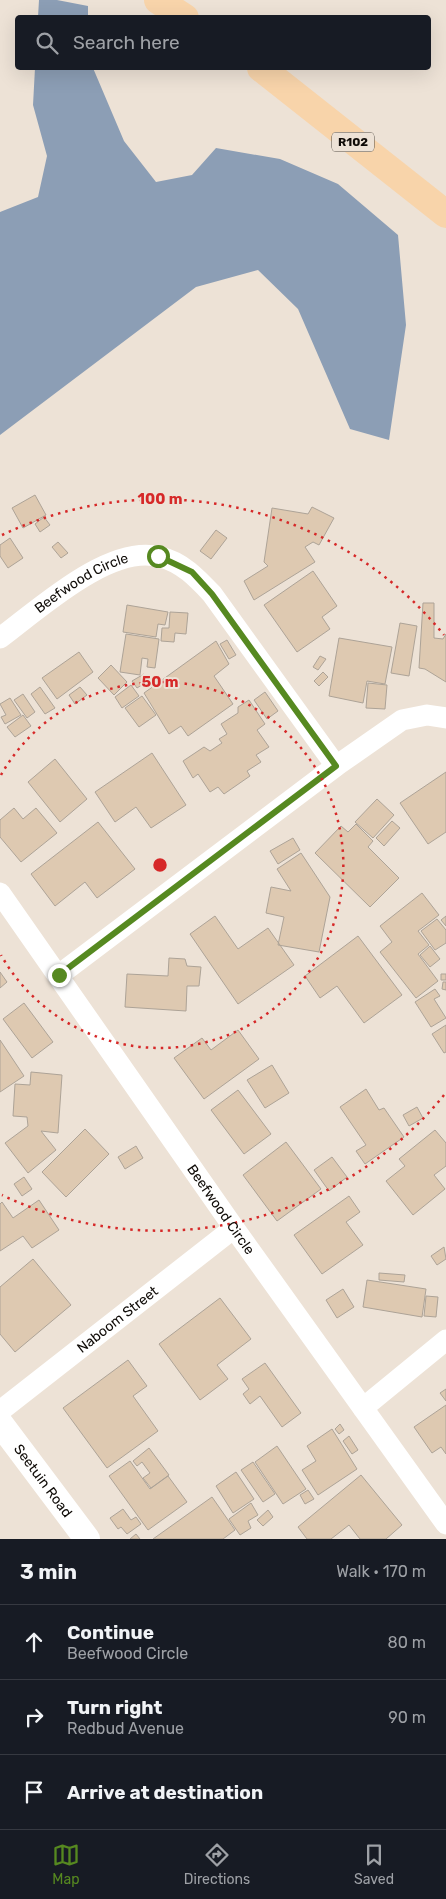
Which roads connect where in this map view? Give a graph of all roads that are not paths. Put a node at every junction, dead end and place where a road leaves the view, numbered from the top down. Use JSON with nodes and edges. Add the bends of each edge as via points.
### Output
{"nodes":[{"id":1,"x":158,"y":0,"type":"edge"},
{"id":2,"x":180,"y":15,"type":"edge"},
{"id":3,"x":264,"y":70,"type":"edge"},
{"id":4,"x":446,"y":214,"type":"edge"},
{"id":5,"x":0,"y":638,"type":"edge"},
{"id":6,"x":446,"y":718,"type":"edge"},
{"id":7,"x":336,"y":766,"type":"junction"},
{"id":8,"x":0,"y":893,"type":"edge"},
{"id":9,"x":59,"y":975,"type":"junction"},
{"id":10,"x":234,"y":1228,"type":"junction"},
{"id":11,"x":446,"y":1340,"type":"edge"},
{"id":12,"x":363,"y":1408,"type":"junction"},
{"id":13,"x":0,"y":1410,"type":"edge"},
{"id":14,"x":0,"y":1423,"type":"edge"},
{"id":15,"x":446,"y":1524,"type":"edge"},
{"id":16,"x":87,"y":1539,"type":"edge"}],
"edges":[{"from":1,"to":2,"type":"main road"},
{"from":3,"to":4,"type":"main road","number":"R102"},
{"from":5,"to":7,"type":"street","name":"Beefwood Circle","via":[[95,568],[128,557],[158,556],[192,572],[212,594]]},
{"from":6,"to":7,"type":"street","via":[[427,716],[402,720]]},
{"from":7,"to":9,"type":"street"},
{"from":8,"to":9,"type":"street","name":"Beefwood Circle"},
{"from":9,"to":10,"type":"street","name":"Beefwood Circle"},
{"from":10,"to":12,"type":"street","name":"Beefwood Circle"},
{"from":10,"to":13,"type":"street","name":"Naboom Street"},
{"from":11,"to":12,"type":"street"},
{"from":12,"to":15,"type":"street","name":"Beefwood Circle"},
{"from":14,"to":16,"type":"street","name":"Seetuin Road"}]}
